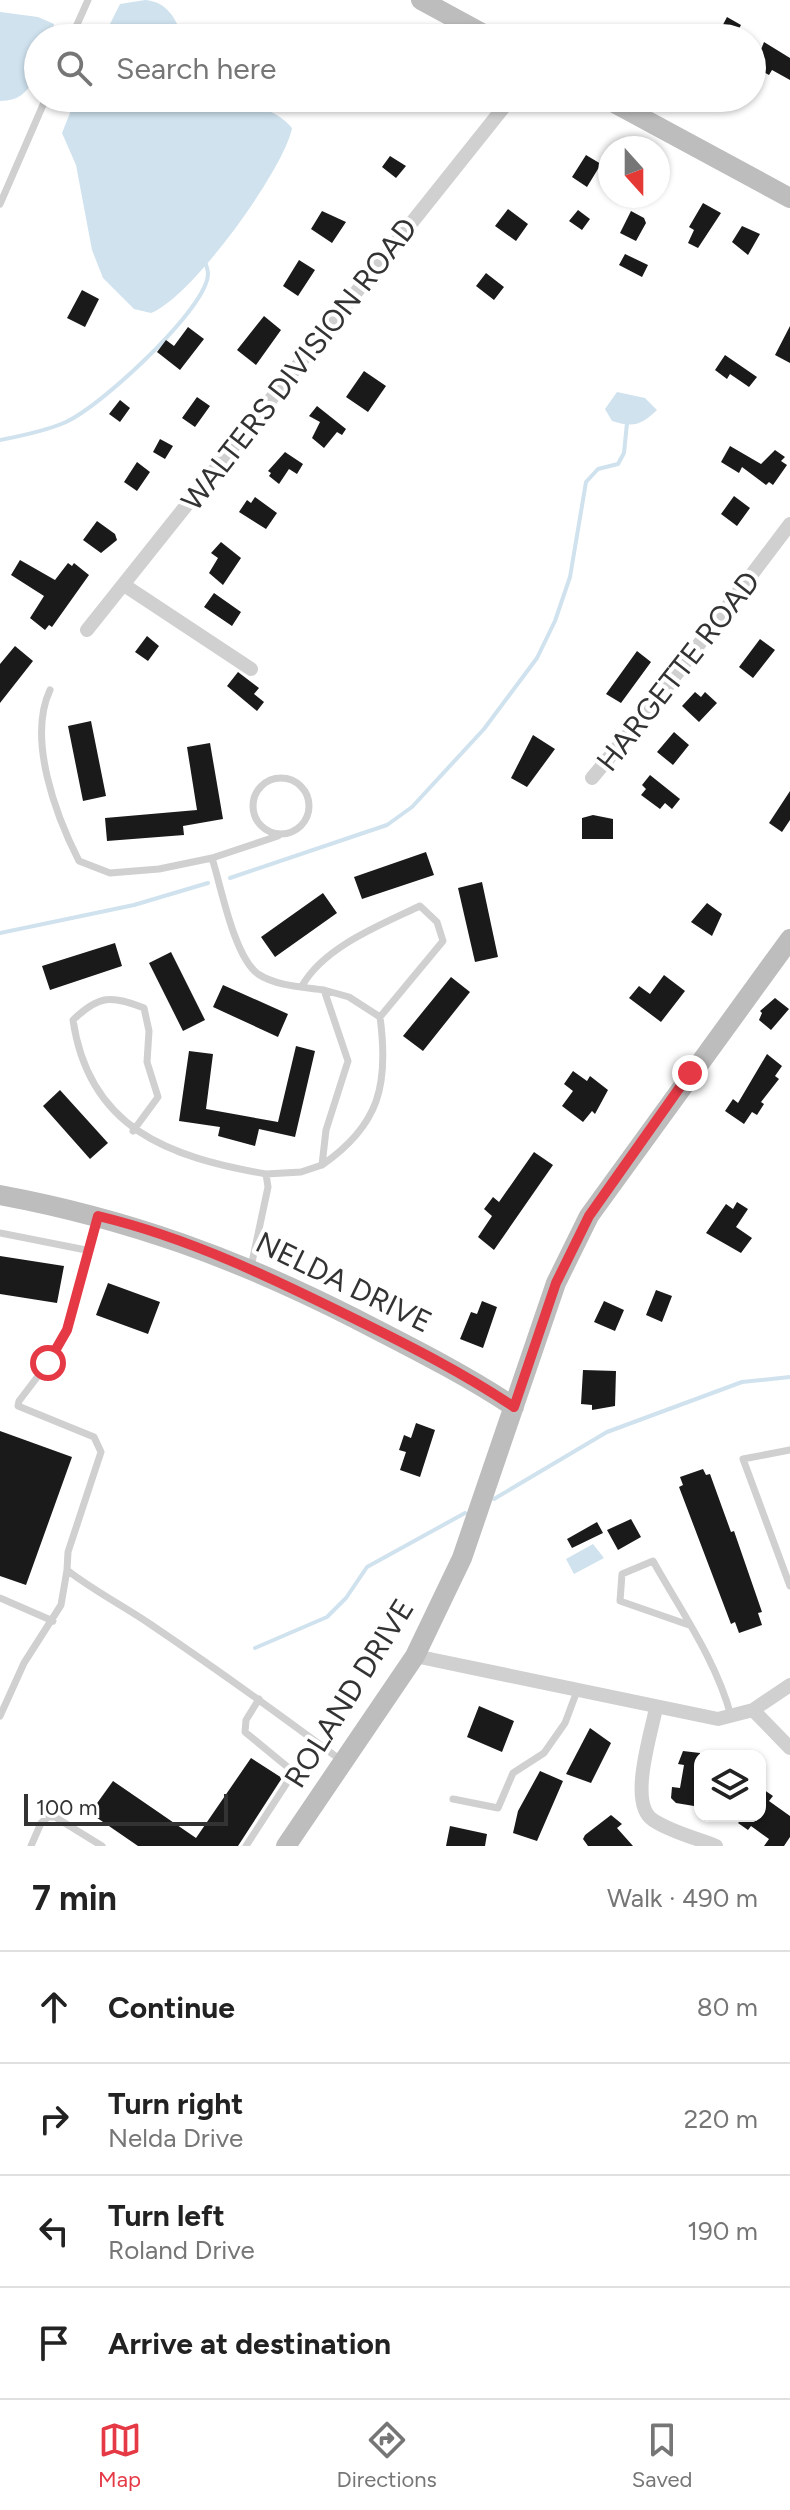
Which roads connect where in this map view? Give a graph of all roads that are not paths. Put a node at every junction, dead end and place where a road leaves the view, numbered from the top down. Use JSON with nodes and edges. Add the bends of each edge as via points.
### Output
{"nodes":[{"id":1,"x":88,"y":0,"type":"edge"},
{"id":2,"x":421,"y":0,"type":"edge"},
{"id":3,"x":77,"y":24,"type":"edge"},
{"id":4,"x":465,"y":24,"type":"edge"},
{"id":5,"x":40,"y":112,"type":"edge"},
{"id":6,"x":500,"y":112,"type":"edge"},
{"id":7,"x":631,"y":112,"type":"edge"},
{"id":8,"x":790,"y":198,"type":"edge"},
{"id":9,"x":0,"y":204,"type":"edge"},
{"id":10,"x":790,"y":524,"type":"edge"},
{"id":11,"x":124,"y":585,"type":"junction"},
{"id":12,"x":87,"y":630,"type":"dead end"},
{"id":13,"x":251,"y":669,"type":"dead end"},
{"id":14,"x":50,"y":690,"type":"dead end"},
{"id":15,"x":592,"y":778,"type":"dead end"},
{"id":16,"x":281,"y":835,"type":"junction"},
{"id":17,"x":212,"y":858,"type":"junction"},
{"id":18,"x":790,"y":939,"type":"edge"},
{"id":19,"x":302,"y":986,"type":"junction"},
{"id":20,"x":324,"y":990,"type":"junction"},
{"id":21,"x":380,"y":1017,"type":"junction"},
{"id":22,"x":133,"y":1131,"type":"junction"},
{"id":23,"x":322,"y":1165,"type":"junction"},
{"id":24,"x":266,"y":1174,"type":"junction"},
{"id":25,"x":0,"y":1195,"type":"edge"},
{"id":26,"x":98,"y":1216,"type":"junction"},
{"id":27,"x":0,"y":1233,"type":"edge"},
{"id":28,"x":86,"y":1250,"type":"junction"},
{"id":29,"x":251,"y":1267,"type":"junction"},
{"id":30,"x":514,"y":1407,"type":"junction"},
{"id":31,"x":790,"y":1450,"type":"edge"},
{"id":32,"x":67,"y":1570,"type":"junction"},
{"id":33,"x":790,"y":1586,"type":"edge"},
{"id":34,"x":0,"y":1598,"type":"edge"},
{"id":35,"x":53,"y":1621,"type":"junction"},
{"id":36,"x":689,"y":1625,"type":"junction"},
{"id":37,"x":415,"y":1656,"type":"junction"},
{"id":38,"x":790,"y":1685,"type":"edge"},
{"id":39,"x":577,"y":1691,"type":"junction"},
{"id":40,"x":259,"y":1699,"type":"junction"},
{"id":41,"x":656,"y":1708,"type":"junction"},
{"id":42,"x":753,"y":1710,"type":"junction"},
{"id":43,"x":0,"y":1716,"type":"edge"},
{"id":44,"x":731,"y":1716,"type":"junction"},
{"id":45,"x":790,"y":1748,"type":"edge"},
{"id":46,"x":344,"y":1763,"type":"junction"},
{"id":47,"x":453,"y":1799,"type":"dead end"},
{"id":48,"x":31,"y":1846,"type":"edge"},
{"id":49,"x":102,"y":1846,"type":"edge"},
{"id":50,"x":246,"y":1846,"type":"edge"},
{"id":51,"x":286,"y":1846,"type":"edge"},
{"id":52,"x":716,"y":1846,"type":"edge"}],
"edges":[{"from":1,"to":3,"type":"lane"},
{"from":2,"to":4,"type":"street"},
{"from":5,"to":9,"type":"lane"},
{"from":6,"to":11,"type":"street","name":"WALTERS DIVISION ROAD"},
{"from":7,"to":8,"type":"street"},
{"from":10,"to":15,"type":"street","name":"HARGETTE ROAD"},
{"from":11,"to":12,"type":"street","name":"WALTERS DIVISION ROAD"},
{"from":11,"to":13,"type":"street"},
{"from":14,"to":17,"type":"lane","via":[[42,706],[50,791],[79,861],[110,873]]},
{"from":16,"to":16,"type":"lane","via":[[304,823],[310,806],[298,783],[281,778],[263,785],[254,811],[263,828]]},
{"from":16,"to":17,"type":"lane"},
{"from":17,"to":19,"type":"lane","via":[[242,953],[256,973]]},
{"from":18,"to":30,"type":"street","name":"ROLAND DRIVE","via":[[589,1216],[556,1283]]},
{"from":19,"to":20,"type":"lane"},
{"from":19,"to":21,"type":"lane","via":[[312,968],[420,906],[437,922],[443,941]]},
{"from":20,"to":21,"type":"lane","via":[[349,997]]},
{"from":20,"to":23,"type":"lane","via":[[348,1061],[326,1130]]},
{"from":21,"to":23,"type":"lane","via":[[385,1054],[370,1119]]},
{"from":22,"to":22,"type":"lane","via":[[103,1096],[77,1051],[73,1020],[89,1004],[116,997],[144,1008],[147,1062],[158,1097]]},
{"from":22,"to":24,"type":"lane","via":[[210,1164]]},
{"from":23,"to":24,"type":"lane"},
{"from":24,"to":29,"type":"lane","via":[[268,1187]]},
{"from":25,"to":26,"type":"street","name":"NELDA DRIVE"},
{"from":26,"to":28,"type":"lane"},
{"from":26,"to":29,"type":"street","name":"NELDA DRIVE"},
{"from":27,"to":28,"type":"lane"},
{"from":28,"to":32,"type":"lane","via":[[67,1330],[18,1406],[94,1437],[101,1452],[68,1552]]},
{"from":29,"to":30,"type":"street","name":"NELDA DRIVE","via":[[411,1345]]},
{"from":30,"to":37,"type":"street","name":"ROLAND DRIVE","via":[[462,1558]]},
{"from":31,"to":33,"type":"lane","via":[[743,1459]]},
{"from":32,"to":35,"type":"lane"},
{"from":32,"to":40,"type":"lane"},
{"from":34,"to":35,"type":"lane"},
{"from":35,"to":43,"type":"lane","via":[[24,1663]]},
{"from":36,"to":36,"type":"lane","via":[[653,1561],[622,1574],[620,1601]]},
{"from":36,"to":44,"type":"lane","via":[[722,1684]]},
{"from":37,"to":39,"type":"street"},
{"from":37,"to":46,"type":"street","name":"ROLAND DRIVE"},
{"from":38,"to":42,"type":"street"},
{"from":39,"to":41,"type":"street"},
{"from":39,"to":47,"type":"lane","via":[[565,1723],[544,1753],[513,1773],[498,1808]]},
{"from":40,"to":46,"type":"lane"},
{"from":40,"to":50,"type":"lane","via":[[246,1720],[248,1736],[292,1775]]},
{"from":41,"to":44,"type":"street","via":[[718,1719]]},
{"from":41,"to":52,"type":"street","via":[[640,1794],[642,1809],[652,1820]]},
{"from":42,"to":44,"type":"street"},
{"from":42,"to":45,"type":"street"},
{"from":46,"to":51,"type":"street","name":"ROLAND DRIVE"},
{"from":48,"to":49,"type":"lane","via":[[48,1817]]}]}
